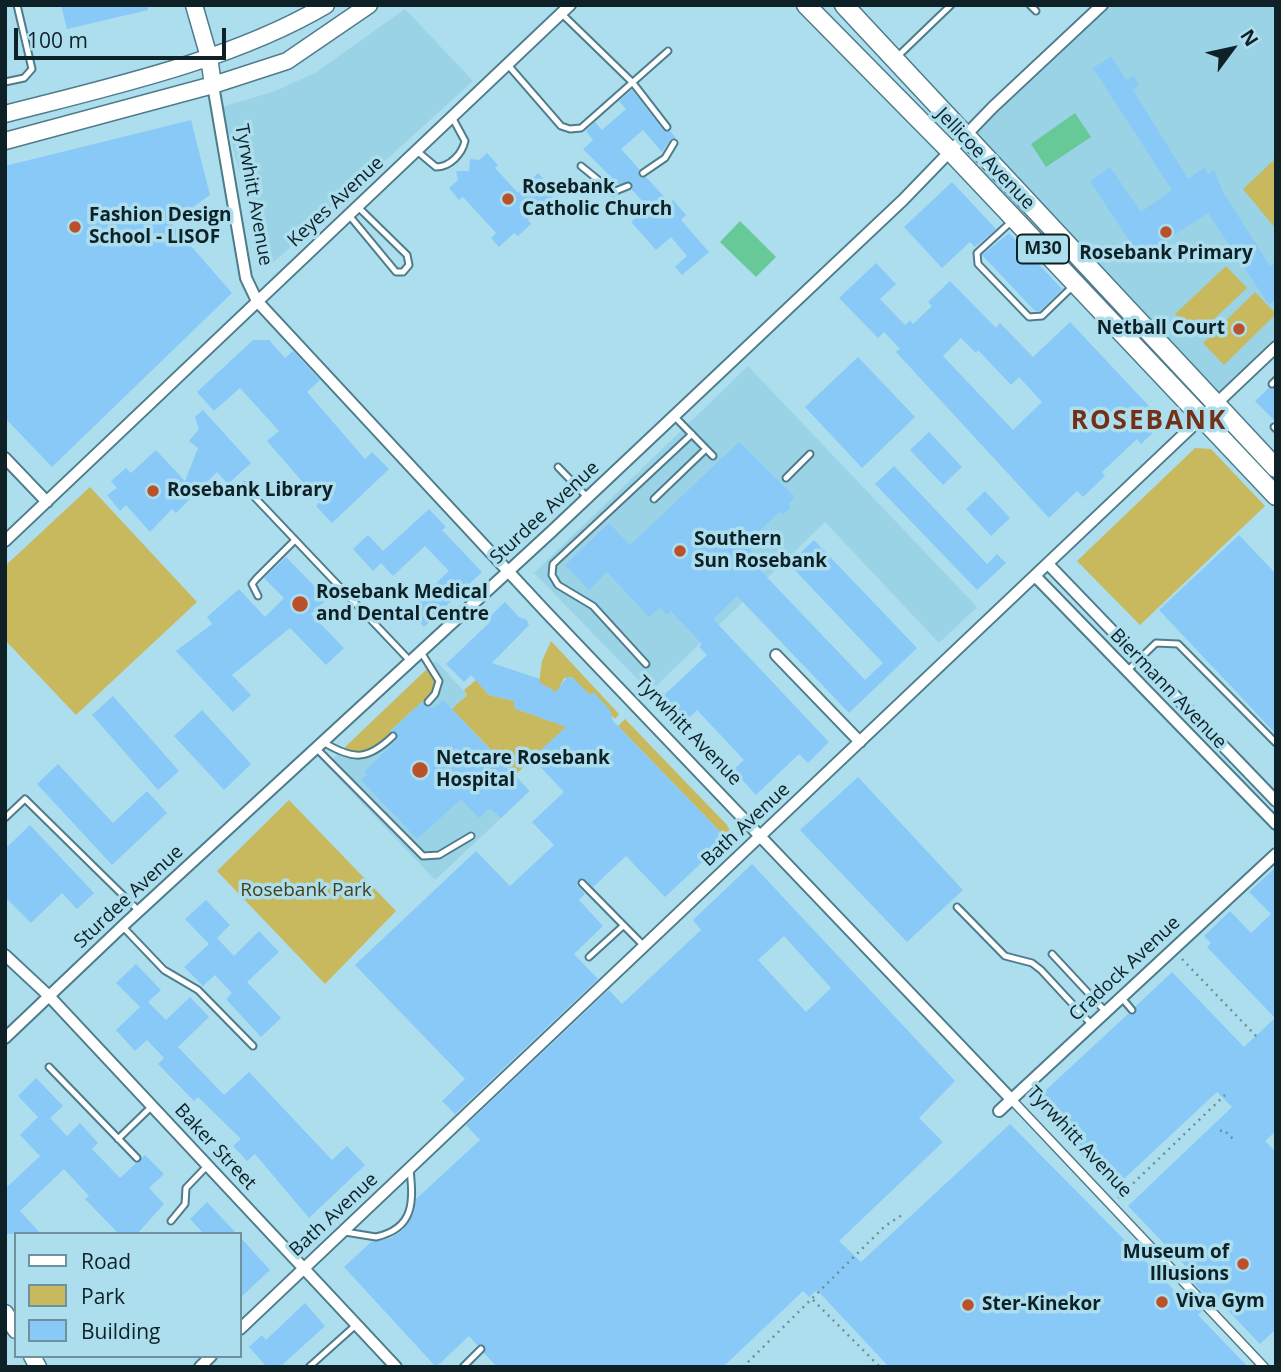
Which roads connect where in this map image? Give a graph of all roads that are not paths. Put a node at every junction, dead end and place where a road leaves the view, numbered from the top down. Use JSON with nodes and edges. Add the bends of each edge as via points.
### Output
{"nodes":[{"id":1,"x":17,"y":5,"type":"edge"},
{"id":2,"x":194,"y":5,"type":"edge"},
{"id":3,"x":326,"y":5,"type":"edge"},
{"id":4,"x":369,"y":5,"type":"edge"},
{"id":5,"x":806,"y":5,"type":"edge"},
{"id":6,"x":844,"y":5,"type":"edge"},
{"id":7,"x":951,"y":5,"type":"edge"},
{"id":8,"x":1030,"y":5,"type":"edge"},
{"id":9,"x":1102,"y":5,"type":"edge"},
{"id":10,"x":566,"y":9,"type":"edge"},
{"id":11,"x":1036,"y":11,"type":"dead end"},
{"id":12,"x":668,"y":51,"type":"dead end"},
{"id":13,"x":209,"y":57,"type":"junction"},
{"id":14,"x":895,"y":60,"type":"junction"},
{"id":15,"x":508,"y":65,"type":"junction"},
{"id":16,"x":5,"y":82,"type":"edge"},
{"id":17,"x":633,"y":83,"type":"junction"},
{"id":18,"x":213,"y":85,"type":"junction"},
{"id":19,"x":5,"y":114,"type":"edge"},
{"id":20,"x":452,"y":117,"type":"junction"},
{"id":21,"x":667,"y":127,"type":"dead end"},
{"id":22,"x":966,"y":136,"type":"junction"},
{"id":23,"x":5,"y":141,"type":"edge"},
{"id":24,"x":674,"y":143,"type":"dead end"},
{"id":25,"x":417,"y":151,"type":"junction"},
{"id":26,"x":951,"y":152,"type":"junction"},
{"id":27,"x":581,"y":166,"type":"dead end"},
{"id":28,"x":643,"y":173,"type":"dead end"},
{"id":29,"x":628,"y":186,"type":"dead end"},
{"id":30,"x":352,"y":210,"type":"junction"},
{"id":31,"x":1014,"y":219,"type":"junction"},
{"id":32,"x":1075,"y":284,"type":"junction"},
{"id":33,"x":257,"y":302,"type":"junction"},
{"id":34,"x":1276,"y":347,"type":"edge"},
{"id":35,"x":1215,"y":405,"type":"junction"},
{"id":36,"x":674,"y":416,"type":"junction"},
{"id":37,"x":1201,"y":418,"type":"junction"},
{"id":38,"x":692,"y":434,"type":"junction"},
{"id":39,"x":706,"y":449,"type":"junction"},
{"id":40,"x":810,"y":454,"type":"dead end"},
{"id":41,"x":713,"y":456,"type":"dead end"},
{"id":42,"x":5,"y":458,"type":"edge"},
{"id":43,"x":558,"y":467,"type":"dead end"},
{"id":44,"x":1276,"y":468,"type":"edge"},
{"id":45,"x":786,"y":478,"type":"dead end"},
{"id":46,"x":244,"y":486,"type":"dead end"},
{"id":47,"x":1276,"y":496,"type":"edge"},
{"id":48,"x":588,"y":498,"type":"junction"},
{"id":49,"x":654,"y":499,"type":"dead end"},
{"id":50,"x":47,"y":502,"type":"junction"},
{"id":51,"x":295,"y":540,"type":"junction"},
{"id":52,"x":5,"y":541,"type":"edge"},
{"id":53,"x":1048,"y":564,"type":"junction"},
{"id":54,"x":508,"y":572,"type":"junction"},
{"id":55,"x":1036,"y":577,"type":"junction"},
{"id":56,"x":258,"y":596,"type":"dead end"},
{"id":57,"x":421,"y":652,"type":"junction"},
{"id":58,"x":776,"y":655,"type":"dead end"},
{"id":59,"x":1138,"y":659,"type":"junction"},
{"id":60,"x":411,"y":662,"type":"junction"},
{"id":61,"x":646,"y":664,"type":"dead end"},
{"id":62,"x":1126,"y":670,"type":"junction"},
{"id":63,"x":428,"y":702,"type":"dead end"},
{"id":64,"x":1183,"y":706,"type":"junction"},
{"id":65,"x":1171,"y":718,"type":"junction"},
{"id":66,"x":393,"y":736,"type":"dead end"},
{"id":67,"x":860,"y":742,"type":"junction"},
{"id":68,"x":1276,"y":743,"type":"edge"},
{"id":69,"x":320,"y":745,"type":"junction"},
{"id":70,"x":1276,"y":801,"type":"edge"},
{"id":71,"x":5,"y":818,"type":"edge"},
{"id":72,"x":1276,"y":824,"type":"edge"},
{"id":73,"x":471,"y":836,"type":"dead end"},
{"id":74,"x":760,"y":837,"type":"junction"},
{"id":75,"x":1276,"y":854,"type":"edge"},
{"id":76,"x":582,"y":883,"type":"dead end"},
{"id":77,"x":957,"y":907,"type":"dead end"},
{"id":78,"x":139,"y":911,"type":"junction"},
{"id":79,"x":122,"y":926,"type":"junction"},
{"id":80,"x":623,"y":926,"type":"junction"},
{"id":81,"x":644,"y":946,"type":"junction"},
{"id":82,"x":1052,"y":954,"type":"dead end"},
{"id":83,"x":5,"y":955,"type":"edge"},
{"id":84,"x":589,"y":957,"type":"dead end"},
{"id":85,"x":49,"y":996,"type":"junction"},
{"id":86,"x":1121,"y":997,"type":"junction"},
{"id":87,"x":1132,"y":1010,"type":"dead end"},
{"id":88,"x":1105,"y":1012,"type":"junction"},
{"id":89,"x":1091,"y":1024,"type":"junction"},
{"id":90,"x":5,"y":1038,"type":"edge"},
{"id":91,"x":253,"y":1046,"type":"dead end"},
{"id":92,"x":49,"y":1067,"type":"dead end"},
{"id":93,"x":1011,"y":1099,"type":"junction"},
{"id":94,"x":152,"y":1106,"type":"junction"},
{"id":95,"x":999,"y":1111,"type":"dead end"},
{"id":96,"x":118,"y":1139,"type":"junction"},
{"id":97,"x":137,"y":1158,"type":"dead end"},
{"id":98,"x":208,"y":1165,"type":"junction"},
{"id":99,"x":410,"y":1168,"type":"junction"},
{"id":100,"x":171,"y":1221,"type":"dead end"},
{"id":101,"x":343,"y":1231,"type":"junction"},
{"id":102,"x":305,"y":1267,"type":"junction"},
{"id":103,"x":356,"y":1324,"type":"junction"},
{"id":104,"x":242,"y":1327,"type":"edge"},
{"id":105,"x":481,"y":1349,"type":"dead end"},
{"id":106,"x":309,"y":1367,"type":"edge"},
{"id":107,"x":396,"y":1367,"type":"edge"},
{"id":108,"x":463,"y":1367,"type":"edge"},
{"id":109,"x":1264,"y":1367,"type":"edge"}],
"edges":[{"from":1,"to":16,"type":"lane","via":[[32,69],[24,78]]},
{"from":2,"to":13,"type":"main road","name":"Tyrwhitt Avenue"},
{"from":3,"to":13,"type":"main road","via":[[269,36]]},
{"from":4,"to":18,"type":"main road","via":[[287,61]]},
{"from":5,"to":26,"type":"main road","name":"Jellicoe Avenue","number":"M30"},
{"from":6,"to":14,"type":"main road","name":"Jellicoe Avenue","number":"M30"},
{"from":7,"to":14,"type":"lane"},
{"from":8,"to":11,"type":"lane"},
{"from":9,"to":22,"type":"street","name":"Sturdee Avenue"},
{"from":10,"to":15,"type":"street","name":"Keyes Avenue"},
{"from":10,"to":17,"type":"lane"},
{"from":12,"to":17,"type":"lane"},
{"from":13,"to":18,"type":"main road","name":"Tyrwhitt Avenue"},
{"from":13,"to":19,"type":"main road"},
{"from":14,"to":22,"type":"main road","name":"Jellicoe Avenue","number":"M30"},
{"from":15,"to":17,"type":"lane","via":[[561,126],[570,129],[581,128]]},
{"from":15,"to":20,"type":"street","name":"Keyes Avenue"},
{"from":17,"to":21,"type":"lane"},
{"from":18,"to":23,"type":"main road"},
{"from":18,"to":33,"type":"street","name":"Tyrwhitt Avenue","via":[[246,278]]},
{"from":20,"to":25,"type":"street","name":"Keyes Avenue"},
{"from":20,"to":25,"type":"lane","via":[[465,141],[456,156],[436,167]]},
{"from":22,"to":26,"type":"street","name":"Sturdee Avenue"},
{"from":22,"to":35,"type":"main road","name":"Jellicoe Avenue","number":"M30"},
{"from":24,"to":28,"type":"lane","via":[[665,158]]},
{"from":25,"to":30,"type":"street","name":"Keyes Avenue"},
{"from":26,"to":31,"type":"main road","name":"Jellicoe Avenue","number":"M30"},
{"from":26,"to":36,"type":"street","name":"Sturdee Avenue"},
{"from":27,"to":29,"type":"lane","via":[[613,192]]},
{"from":30,"to":30,"type":"lane","via":[[396,272],[403,272],[410,265],[407,255]]},
{"from":30,"to":33,"type":"street","name":"Keyes Avenue"},
{"from":31,"to":32,"type":"main road","name":"Jellicoe Avenue","number":"M30"},
{"from":31,"to":32,"type":"lane","via":[[978,253],[978,264],[986,273],[1029,317],[1036,318]]},
{"from":32,"to":37,"type":"main road","name":"Jellicoe Avenue","number":"M30"},
{"from":33,"to":50,"type":"street","name":"Keyes Avenue"},
{"from":33,"to":54,"type":"street","name":"Tyrwhitt Avenue"},
{"from":34,"to":35,"type":"street","name":"Bath Avenue"},
{"from":35,"to":37,"type":"street","name":"Bath Avenue"},
{"from":35,"to":44,"type":"main road","name":"Jellicoe Avenue","number":"M30"},
{"from":36,"to":38,"type":"lane"},
{"from":36,"to":48,"type":"street","name":"Sturdee Avenue"},
{"from":37,"to":47,"type":"main road","name":"Jellicoe Avenue","number":"M30"},
{"from":37,"to":53,"type":"street","name":"Bath Avenue"},
{"from":38,"to":39,"type":"lane"},
{"from":38,"to":61,"type":"lane","via":[[553,564],[552,575],[558,585],[593,606]]},
{"from":39,"to":41,"type":"lane"},
{"from":39,"to":49,"type":"lane"},
{"from":40,"to":45,"type":"lane"},
{"from":42,"to":50,"type":"street"},
{"from":43,"to":48,"type":"lane"},
{"from":46,"to":51,"type":"lane"},
{"from":48,"to":54,"type":"street","name":"Sturdee Avenue"},
{"from":50,"to":52,"type":"street","name":"Keyes Avenue"},
{"from":51,"to":56,"type":"lane","via":[[252,584]]},
{"from":51,"to":60,"type":"lane"},
{"from":53,"to":55,"type":"street","name":"Bath Avenue"},
{"from":53,"to":59,"type":"street","name":"Biermann Avenue"},
{"from":54,"to":57,"type":"street","name":"Sturdee Avenue"},
{"from":54,"to":74,"type":"street","name":"Tyrwhitt Avenue"},
{"from":55,"to":62,"type":"street","name":"Biermann Avenue"},
{"from":55,"to":67,"type":"street","name":"Bath Avenue"},
{"from":57,"to":60,"type":"street","name":"Sturdee Avenue"},
{"from":57,"to":63,"type":"lane","via":[[439,681]]},
{"from":58,"to":67,"type":"street"},
{"from":59,"to":62,"type":"lane"},
{"from":59,"to":64,"type":"street","name":"Biermann Avenue"},
{"from":59,"to":68,"type":"lane","via":[[1156,643],[1178,644]]},
{"from":60,"to":69,"type":"street","name":"Sturdee Avenue"},
{"from":62,"to":65,"type":"street","name":"Biermann Avenue"},
{"from":64,"to":65,"type":"street"},
{"from":64,"to":70,"type":"street","name":"Biermann Avenue"},
{"from":65,"to":72,"type":"street","name":"Biermann Avenue"},
{"from":66,"to":69,"type":"lane","via":[[362,756]]},
{"from":67,"to":74,"type":"street","name":"Bath Avenue"},
{"from":69,"to":73,"type":"lane","via":[[423,856],[439,855]]},
{"from":69,"to":78,"type":"street","name":"Sturdee Avenue"},
{"from":71,"to":78,"type":"lane","via":[[25,799]]},
{"from":74,"to":81,"type":"street","name":"Bath Avenue"},
{"from":74,"to":93,"type":"street","name":"Tyrwhitt Avenue"},
{"from":75,"to":86,"type":"street","name":"Cradock Avenue"},
{"from":76,"to":80,"type":"lane"},
{"from":77,"to":89,"type":"lane","via":[[1005,956],[1041,970]]},
{"from":78,"to":79,"type":"street","name":"Sturdee Avenue"},
{"from":79,"to":85,"type":"street","name":"Sturdee Avenue"},
{"from":79,"to":91,"type":"lane","via":[[164,970],[198,990]]},
{"from":80,"to":81,"type":"lane"},
{"from":80,"to":84,"type":"lane"},
{"from":81,"to":99,"type":"street","name":"Bath Avenue"},
{"from":82,"to":88,"type":"lane"},
{"from":83,"to":85,"type":"street","name":"Baker Street"},
{"from":85,"to":90,"type":"street","name":"Sturdee Avenue"},
{"from":85,"to":94,"type":"street","name":"Baker Street"},
{"from":86,"to":87,"type":"lane"},
{"from":86,"to":88,"type":"street","name":"Cradock Avenue"},
{"from":88,"to":89,"type":"street","name":"Cradock Avenue"},
{"from":89,"to":93,"type":"street","name":"Cradock Avenue"},
{"from":92,"to":96,"type":"lane"},
{"from":93,"to":95,"type":"street","name":"Cradock Avenue"},
{"from":93,"to":109,"type":"street","name":"Tyrwhitt Avenue"},
{"from":94,"to":96,"type":"lane"},
{"from":94,"to":98,"type":"street","name":"Baker Street"},
{"from":96,"to":97,"type":"lane"},
{"from":98,"to":100,"type":"lane","via":[[186,1188],[185,1204]]},
{"from":98,"to":102,"type":"street","name":"Baker Street"},
{"from":99,"to":101,"type":"street","name":"Bath Avenue"},
{"from":99,"to":101,"type":"lane","via":[[413,1202],[399,1226],[376,1237]]},
{"from":101,"to":102,"type":"street","name":"Bath Avenue"},
{"from":102,"to":103,"type":"street","name":"Baker Street"},
{"from":102,"to":104,"type":"street","name":"Bath Avenue"},
{"from":103,"to":106,"type":"lane"},
{"from":103,"to":107,"type":"street","name":"Baker Street"},
{"from":105,"to":108,"type":"lane"}]}
